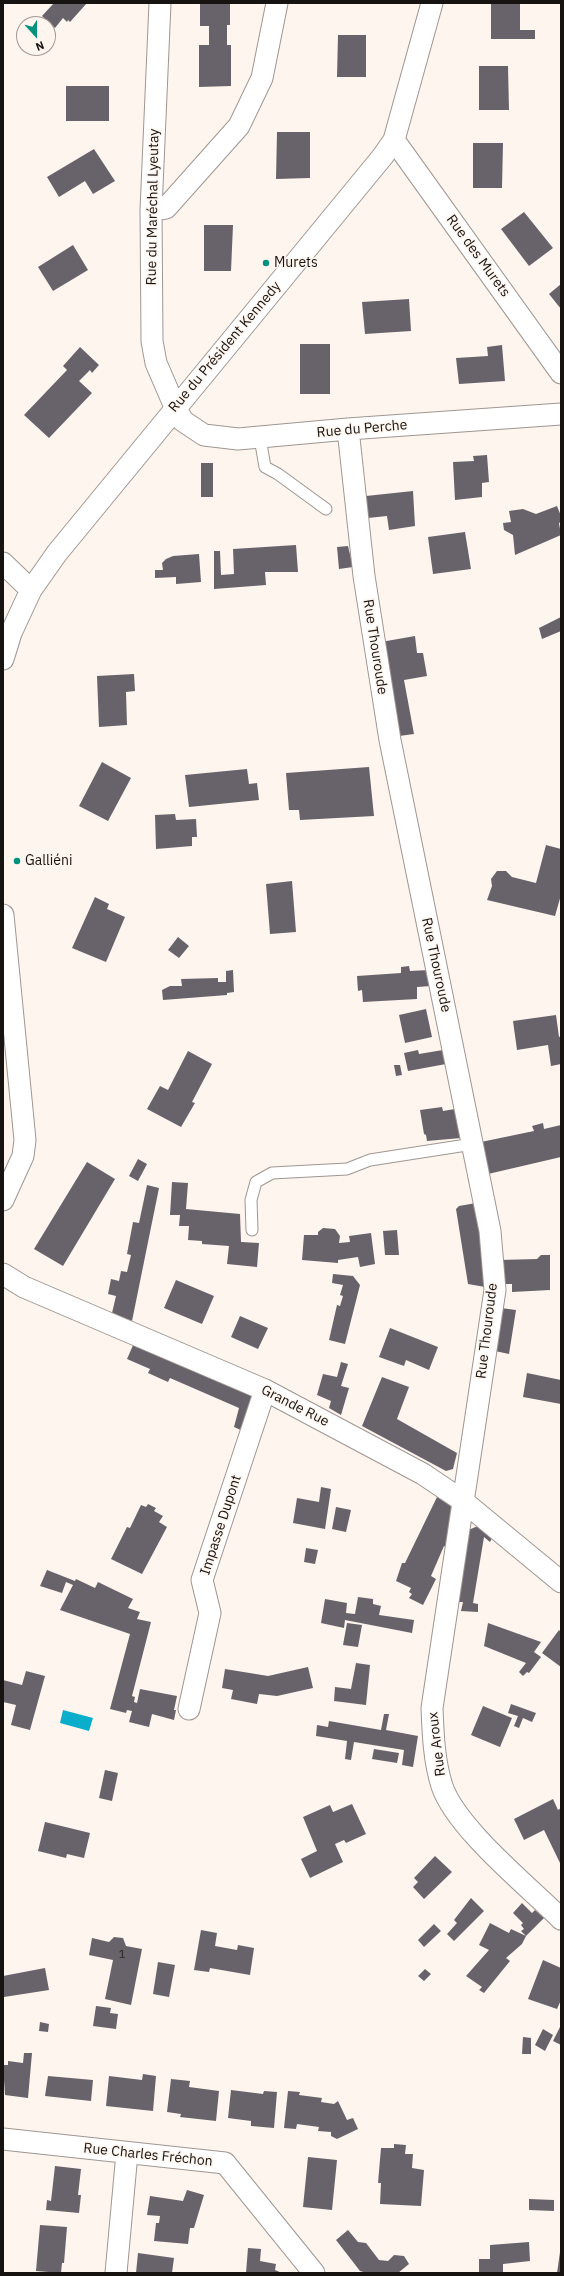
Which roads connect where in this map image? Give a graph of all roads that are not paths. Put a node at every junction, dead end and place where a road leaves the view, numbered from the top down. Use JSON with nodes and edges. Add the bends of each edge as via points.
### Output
{"nodes":[{"id":1,"x":160,"y":3,"type":"edge"},
{"id":2,"x":277,"y":3,"type":"edge"},
{"id":3,"x":432,"y":3,"type":"edge"},
{"id":4,"x":394,"y":140,"type":"junction"},
{"id":5,"x":151,"y":210,"type":"junction"},
{"id":6,"x":561,"y":373,"type":"edge"},
{"id":7,"x":175,"y":407,"type":"junction"},
{"id":8,"x":561,"y":414,"type":"edge"},
{"id":9,"x":348,"y":429,"type":"junction"},
{"id":10,"x":260,"y":438,"type":"junction"},
{"id":11,"x":326,"y":509,"type":"dead end"},
{"id":12,"x":3,"y":563,"type":"edge"},
{"id":13,"x":31,"y":590,"type":"junction"},
{"id":14,"x":3,"y":659,"type":"edge"},
{"id":15,"x":3,"y":915,"type":"edge"},
{"id":16,"x":473,"y":1144,"type":"junction"},
{"id":17,"x":8,"y":1182,"type":"edge"},
{"id":18,"x":3,"y":1200,"type":"edge"},
{"id":19,"x":252,"y":1230,"type":"dead end"},
{"id":20,"x":3,"y":1274,"type":"edge"},
{"id":21,"x":265,"y":1390,"type":"junction"},
{"id":22,"x":463,"y":1500,"type":"junction"},
{"id":23,"x":561,"y":1582,"type":"edge"},
{"id":24,"x":189,"y":1710,"type":"dead end"},
{"id":25,"x":561,"y":1919,"type":"edge"},
{"id":26,"x":3,"y":2139,"type":"edge"},
{"id":27,"x":127,"y":2153,"type":"junction"},
{"id":28,"x":116,"y":2273,"type":"edge"},
{"id":29,"x":314,"y":2273,"type":"edge"}],
"edges":[{"from":1,"to":5,"type":"street","name":"Rue du Maréchal Lyeutay"},
{"from":2,"to":5,"type":"street","via":[[262,78],[239,126],[166,208]]},
{"from":3,"to":4,"type":"street","name":"Rue du Président Kennedy"},
{"from":4,"to":6,"type":"street","name":"Rue des Murets"},
{"from":4,"to":7,"type":"street","name":"Rue du Président Kennedy","via":[[323,231]]},
{"from":5,"to":7,"type":"street","name":"Rue du Maréchal Lyeutay","via":[[152,341],[156,363]]},
{"from":7,"to":10,"type":"street","name":"Rue du Perche","via":[[183,421],[204,435],[238,439]]},
{"from":7,"to":13,"type":"street","name":"Rue du Président Kennedy","via":[[57,553]]},
{"from":8,"to":9,"type":"street","name":"Rue du Perche"},
{"from":9,"to":10,"type":"street","name":"Rue du Perche"},
{"from":9,"to":16,"type":"street","name":"Rue Thouroude","via":[[364,576],[390,740]]},
{"from":10,"to":11,"type":"lane","via":[[265,467]]},
{"from":12,"to":13,"type":"street"},
{"from":13,"to":14,"type":"street","name":"Rue du Président Kennedy","via":[[11,633]]},
{"from":15,"to":17,"type":"street","via":[[24,1124],[23,1156]]},
{"from":16,"to":19,"type":"lane","via":[[370,1160],[347,1169],[272,1174],[256,1182],[251,1200]]},
{"from":16,"to":22,"type":"street","name":"Rue Thouroude","via":[[490,1231],[495,1290]]},
{"from":17,"to":18,"type":"street"},
{"from":20,"to":21,"type":"street","name":"Grande Rue","via":[[24,1287]]},
{"from":21,"to":22,"type":"street","name":"Grande Rue","via":[[423,1474]]},
{"from":21,"to":24,"type":"street","name":"Impasse Dupont","via":[[202,1580],[210,1613]]},
{"from":22,"to":23,"type":"street","name":"Grande Rue"},
{"from":22,"to":25,"type":"street","name":"Rue Aroux","via":[[432,1708],[436,1762],[442,1787],[454,1810],[472,1832]]},
{"from":26,"to":27,"type":"street","name":"Rue Charles Fréchon"},
{"from":27,"to":28,"type":"street"},
{"from":27,"to":29,"type":"street","name":"Rue Charles Fréchon","via":[[225,2163]]}]}
